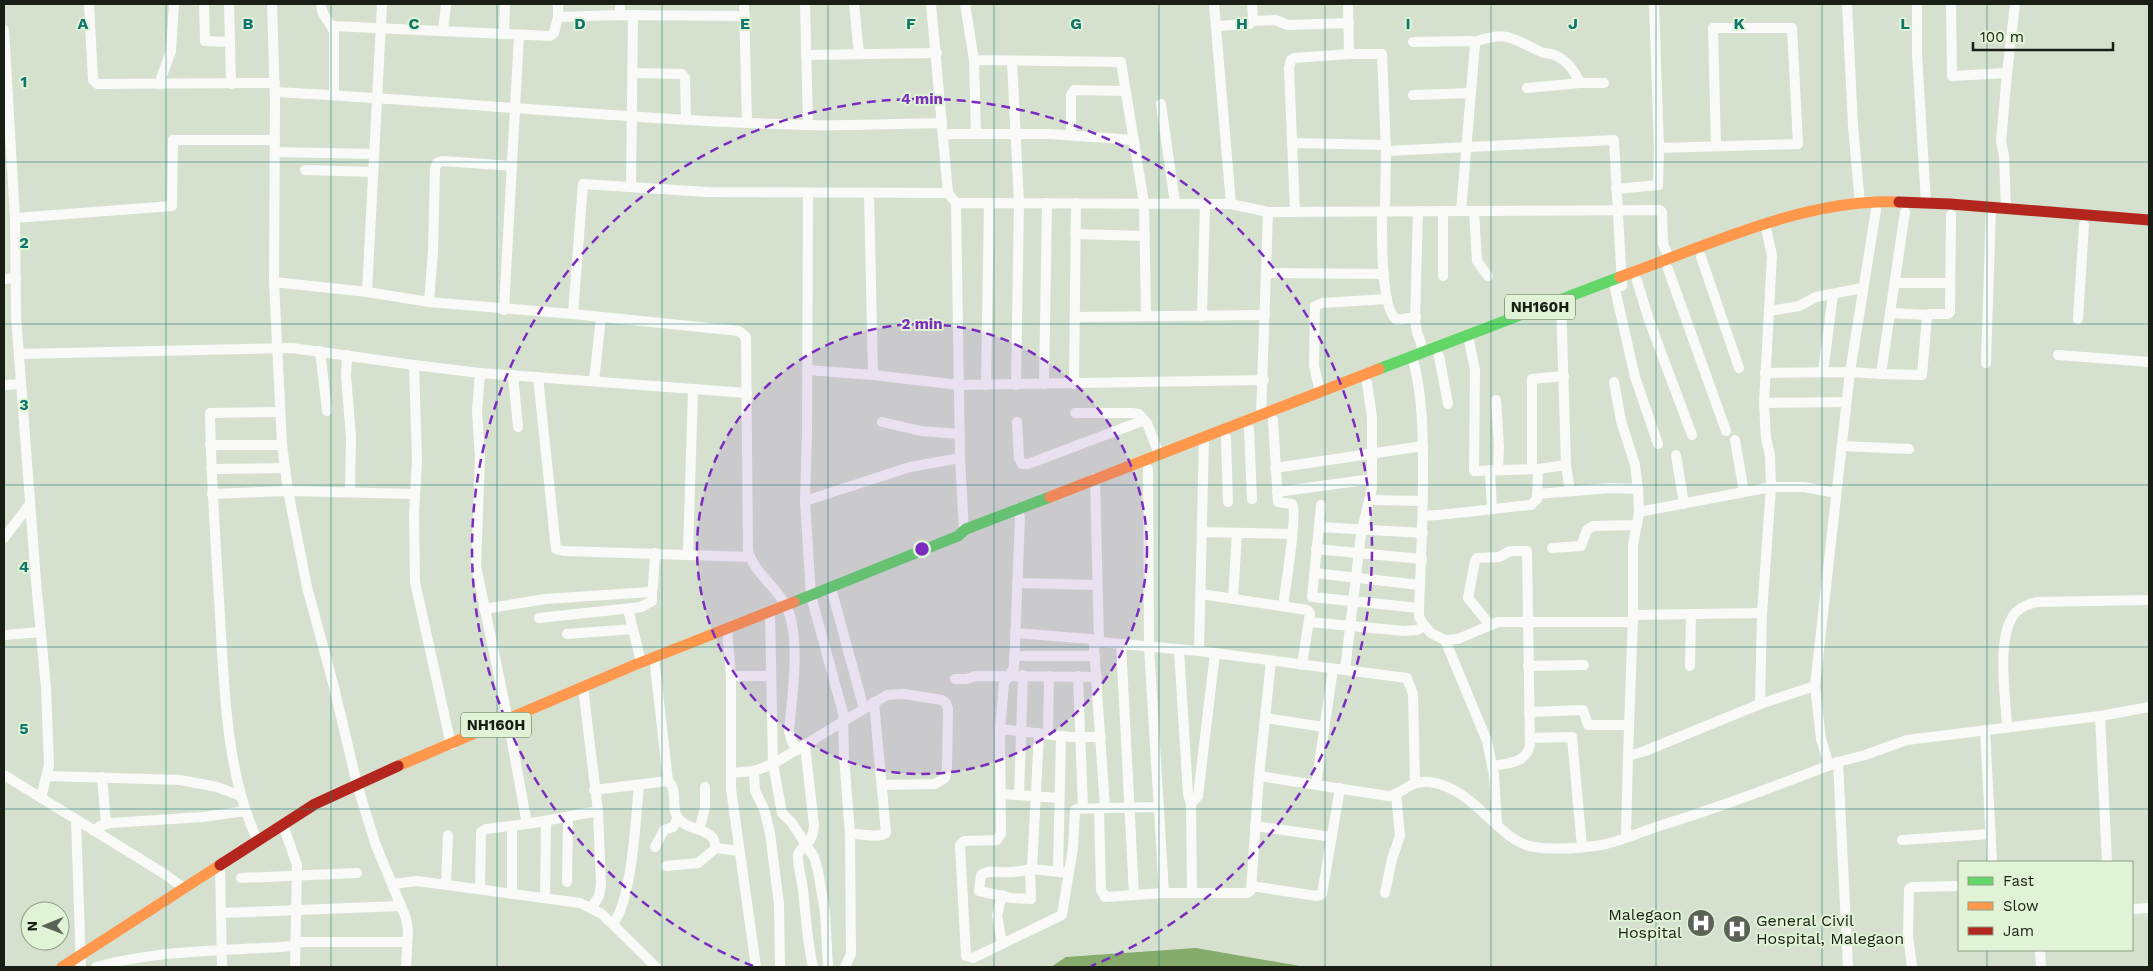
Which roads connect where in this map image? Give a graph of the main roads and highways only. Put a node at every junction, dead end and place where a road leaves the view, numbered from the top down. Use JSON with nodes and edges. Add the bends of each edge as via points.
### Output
{"nodes":[{"id":1,"x":1991,"y":213,"type":"junction"},
{"id":2,"x":2149,"y":220,"type":"edge"},
{"id":3,"x":1766,"y":228,"type":"junction"},
{"id":4,"x":2149,"y":229,"type":"edge"},
{"id":5,"x":1669,"y":264,"type":"junction"},
{"id":6,"x":1619,"y":284,"type":"junction"},
{"id":7,"x":1469,"y":340,"type":"junction"},
{"id":8,"x":1413,"y":360,"type":"junction"},
{"id":9,"x":1204,"y":442,"type":"junction"},
{"id":10,"x":1095,"y":484,"type":"junction"},
{"id":11,"x":62,"y":967,"type":"edge"}],
"edges":[{"from":1,"to":2,"type":"highway","number":"NH160H","via":[[2006,209]]},
{"from":1,"to":3,"type":"highway","number":"NH160H","via":[[1951,215],[1876,210]]},
{"from":1,"to":3,"type":"highway","number":"NH160H","via":[[1926,203],[1878,201],[1818,210]]},
{"from":1,"to":4,"type":"highway","number":"NH160H","via":[[2084,225]]},
{"from":3,"to":5,"type":"highway","number":"NH160H"},
{"from":3,"to":5,"type":"highway","number":"NH160H","via":[[1701,257]]},
{"from":5,"to":6,"type":"highway","number":"NH160H"},
{"from":5,"to":6,"type":"highway","number":"NH160H","via":[[1637,281]]},
{"from":6,"to":7,"type":"highway","number":"NH160H"},
{"from":7,"to":8,"type":"highway","number":"NH160H","via":[[1424,352]]},
{"from":7,"to":8,"type":"highway","number":"NH160H","via":[[1439,356]]},
{"from":8,"to":9,"type":"highway","number":"NH160H","via":[[1261,415]]},
{"from":8,"to":9,"type":"highway","number":"NH160H","via":[[1367,383],[1226,438]]},
{"from":9,"to":10,"type":"highway","number":"NH160H","via":[[1148,469]]},
{"from":9,"to":10,"type":"highway","number":"NH160H","via":[[1159,454]]},
{"from":10,"to":11,"type":"highway","number":"NH160H","via":[[642,662],[357,784],[315,804]]}]}
